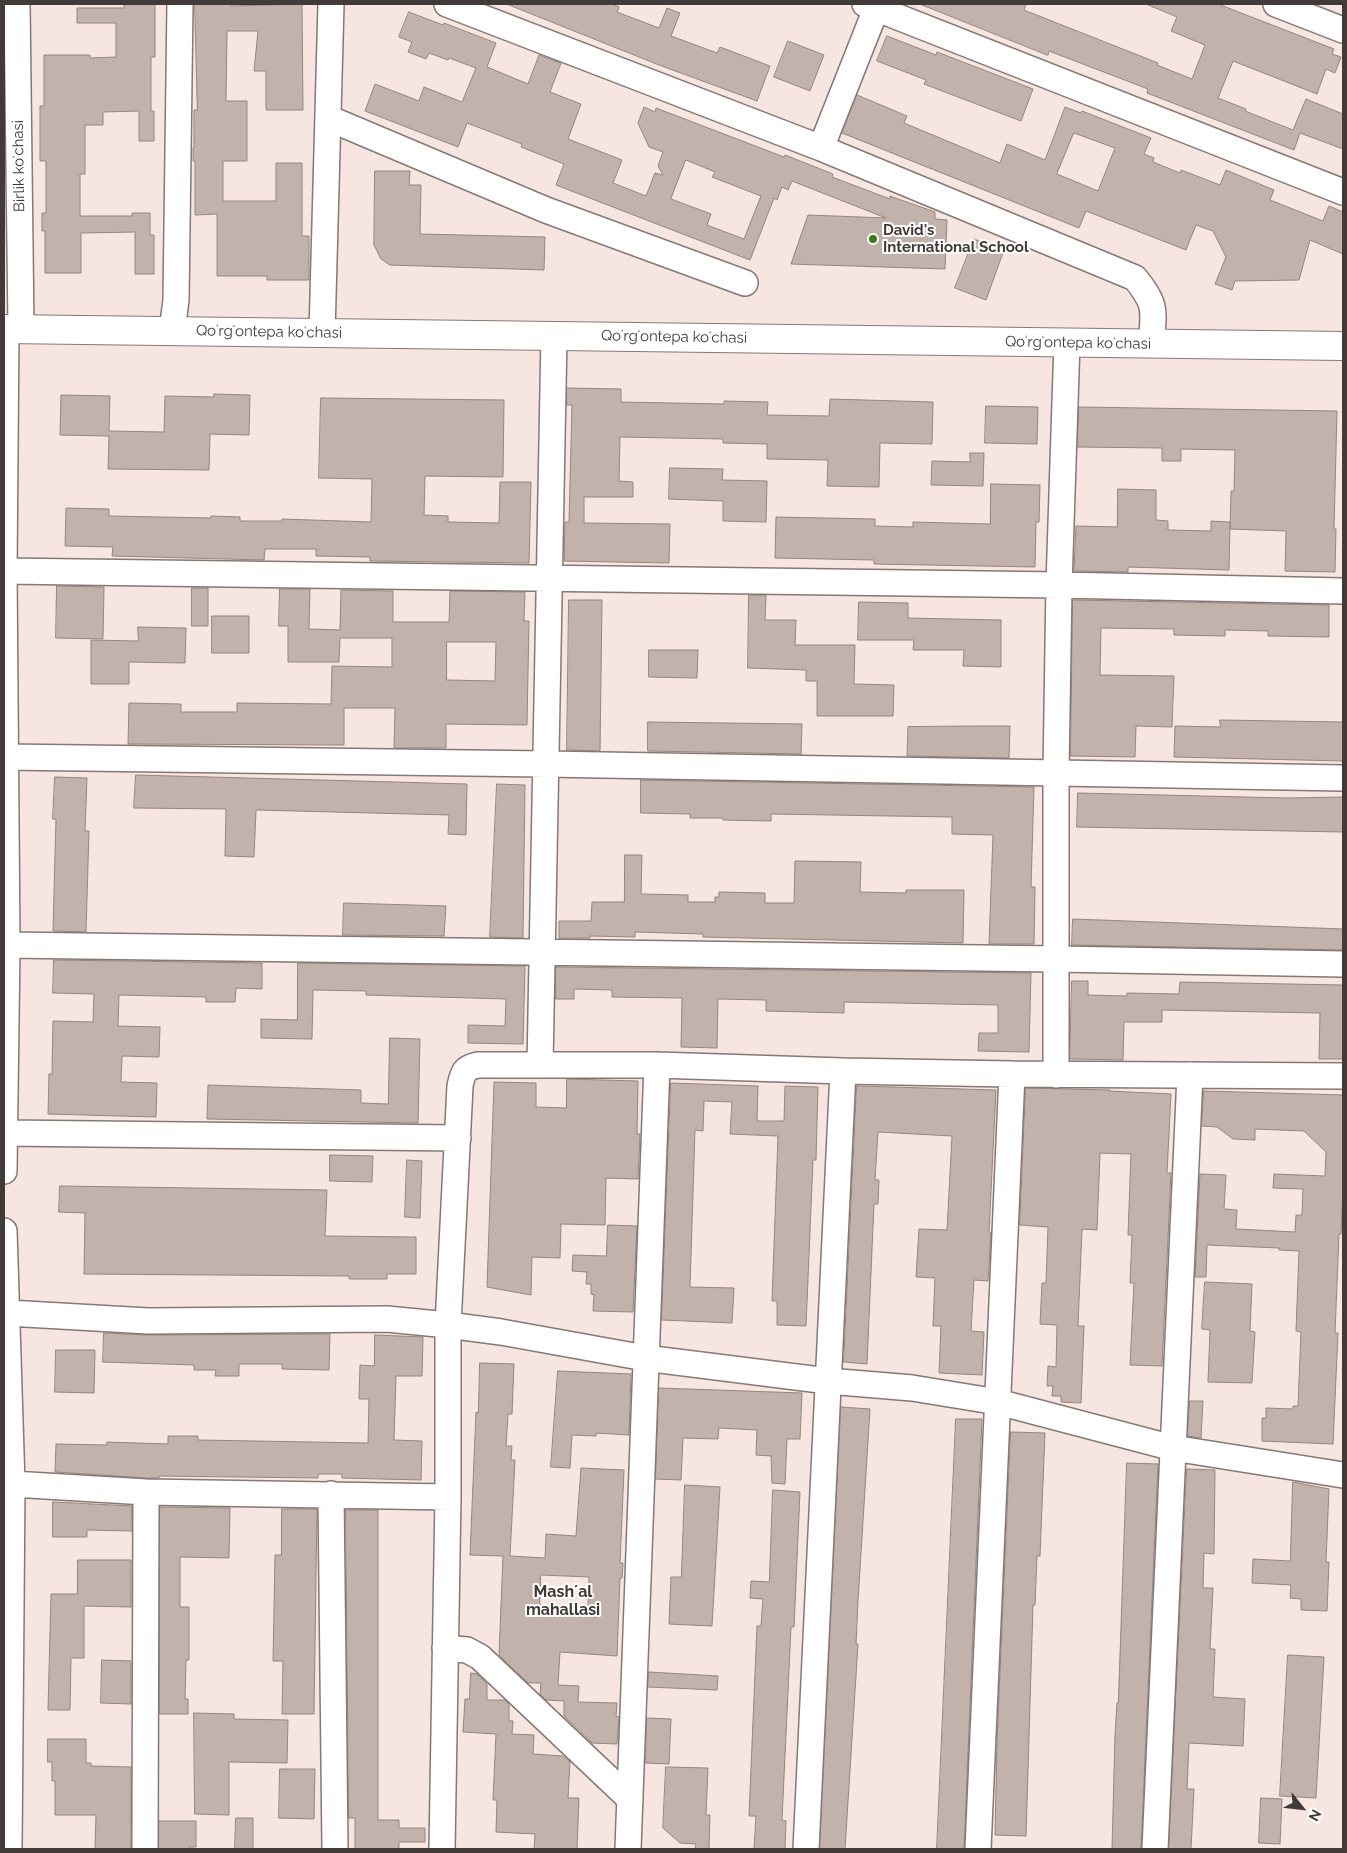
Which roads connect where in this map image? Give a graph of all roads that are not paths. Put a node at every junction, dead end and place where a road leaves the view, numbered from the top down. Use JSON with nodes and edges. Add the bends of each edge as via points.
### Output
{"nodes":[{"id":1,"x":17,"y":4,"type":"edge"},
{"id":2,"x":180,"y":4,"type":"edge"},
{"id":3,"x":331,"y":4,"type":"edge"},
{"id":4,"x":447,"y":4,"type":"edge"},
{"id":5,"x":1276,"y":4,"type":"edge"},
{"id":6,"x":873,"y":5,"type":"edge"},
{"id":7,"x":1343,"y":30,"type":"edge"},
{"id":8,"x":328,"y":118,"type":"junction"},
{"id":9,"x":821,"y":148,"type":"junction"},
{"id":10,"x":1343,"y":192,"type":"edge"},
{"id":11,"x":746,"y":283,"type":"dead end"},
{"id":12,"x":172,"y":331,"type":"junction"},
{"id":13,"x":322,"y":333,"type":"junction"},
{"id":14,"x":8,"y":336,"type":"edge"},
{"id":15,"x":1151,"y":344,"type":"junction"},
{"id":16,"x":554,"y":345,"type":"junction"},
{"id":17,"x":1343,"y":346,"type":"edge"},
{"id":18,"x":1067,"y":351,"type":"junction"},
{"id":19,"x":1343,"y":363,"type":"edge"},
{"id":20,"x":4,"y":572,"type":"edge"},
{"id":21,"x":550,"y":577,"type":"junction"},
{"id":22,"x":1059,"y":584,"type":"junction"},
{"id":23,"x":1343,"y":591,"type":"edge"},
{"id":24,"x":5,"y":757,"type":"edge"},
{"id":25,"x":546,"y":764,"type":"junction"},
{"id":26,"x":1056,"y":772,"type":"junction"},
{"id":27,"x":1343,"y":778,"type":"edge"},
{"id":28,"x":7,"y":945,"type":"junction"},
{"id":29,"x":542,"y":952,"type":"junction"},
{"id":30,"x":1056,"y":958,"type":"junction"},
{"id":31,"x":1343,"y":964,"type":"edge"},
{"id":32,"x":540,"y":1065,"type":"junction"},
{"id":33,"x":657,"y":1065,"type":"junction"},
{"id":34,"x":843,"y":1071,"type":"junction"},
{"id":35,"x":1012,"y":1074,"type":"junction"},
{"id":36,"x":1056,"y":1075,"type":"junction"},
{"id":37,"x":1190,"y":1075,"type":"junction"},
{"id":38,"x":1343,"y":1076,"type":"edge"},
{"id":39,"x":5,"y":1133,"type":"junction"},
{"id":40,"x":458,"y":1138,"type":"junction"},
{"id":41,"x":4,"y":1171,"type":"edge"},
{"id":42,"x":4,"y":1231,"type":"edge"},
{"id":43,"x":8,"y":1313,"type":"junction"},
{"id":44,"x":448,"y":1326,"type":"junction"},
{"id":45,"x":645,"y":1358,"type":"junction"},
{"id":46,"x":828,"y":1381,"type":"junction"},
{"id":47,"x":998,"y":1402,"type":"junction"},
{"id":48,"x":1173,"y":1448,"type":"junction"},
{"id":49,"x":1343,"y":1475,"type":"edge"},
{"id":50,"x":12,"y":1484,"type":"junction"},
{"id":51,"x":146,"y":1492,"type":"junction"},
{"id":52,"x":331,"y":1494,"type":"junction"},
{"id":53,"x":448,"y":1497,"type":"junction"},
{"id":54,"x":445,"y":1648,"type":"junction"},
{"id":55,"x":630,"y":1799,"type":"junction"},
{"id":56,"x":10,"y":1849,"type":"edge"},
{"id":57,"x":145,"y":1849,"type":"edge"},
{"id":58,"x":335,"y":1849,"type":"edge"},
{"id":59,"x":442,"y":1849,"type":"edge"},
{"id":60,"x":628,"y":1849,"type":"edge"},
{"id":61,"x":806,"y":1849,"type":"edge"},
{"id":62,"x":978,"y":1849,"type":"edge"},
{"id":63,"x":1155,"y":1849,"type":"edge"}],
"edges":[{"from":1,"to":14,"type":"street","name":"Birlik koʻchasi"},
{"from":2,"to":12,"type":"street","via":[[176,300]]},
{"from":3,"to":8,"type":"street"},
{"from":4,"to":9,"type":"street"},
{"from":5,"to":7,"type":"street"},
{"from":6,"to":9,"type":"street"},
{"from":6,"to":10,"type":"street"},
{"from":8,"to":11,"type":"street","via":[[546,210]]},
{"from":8,"to":13,"type":"street"},
{"from":9,"to":15,"type":"street","via":[[1135,278],[1150,296],[1154,315]]},
{"from":12,"to":13,"type":"main road","name":"Qoʻrgʻontepa koʻchasi"},
{"from":12,"to":14,"type":"main road","name":"Qoʻrgʻontepa koʻchasi"},
{"from":13,"to":16,"type":"main road","name":"Qoʻrgʻontepa koʻchasi"},
{"from":14,"to":16,"type":"main road","name":"Qoʻrgʻontepa koʻchasi"},
{"from":14,"to":20,"type":"street","name":"Birlik koʻchasi"},
{"from":15,"to":17,"type":"main road","name":"Qoʻrgʻontepa koʻchasi"},
{"from":15,"to":18,"type":"main road","name":"Qoʻrgʻontepa koʻchasi"},
{"from":16,"to":18,"type":"main road","name":"Qoʻrgʻontepa koʻchasi"},
{"from":16,"to":21,"type":"street"},
{"from":18,"to":19,"type":"main road","name":"Qoʻrgʻontepa koʻchasi"},
{"from":18,"to":22,"type":"street"},
{"from":20,"to":21,"type":"street"},
{"from":20,"to":24,"type":"street","name":"Birlik koʻchasi"},
{"from":21,"to":22,"type":"street"},
{"from":21,"to":25,"type":"street"},
{"from":22,"to":23,"type":"street"},
{"from":22,"to":26,"type":"street"},
{"from":24,"to":25,"type":"street"},
{"from":24,"to":28,"type":"street","name":"Birlik koʻchasi"},
{"from":25,"to":26,"type":"street"},
{"from":25,"to":29,"type":"street"},
{"from":26,"to":27,"type":"street"},
{"from":26,"to":30,"type":"street"},
{"from":28,"to":29,"type":"street"},
{"from":28,"to":39,"type":"street","name":"Birlik koʻchasi"},
{"from":29,"to":30,"type":"street"},
{"from":29,"to":32,"type":"street"},
{"from":30,"to":31,"type":"street"},
{"from":30,"to":36,"type":"street"},
{"from":32,"to":33,"type":"street"},
{"from":32,"to":40,"type":"street","via":[[468,1067],[462,1074],[460,1086]]},
{"from":33,"to":34,"type":"street"},
{"from":33,"to":45,"type":"street"},
{"from":34,"to":35,"type":"street"},
{"from":34,"to":46,"type":"street"},
{"from":35,"to":36,"type":"street"},
{"from":35,"to":47,"type":"street"},
{"from":36,"to":37,"type":"street"},
{"from":37,"to":38,"type":"street"},
{"from":37,"to":48,"type":"street"},
{"from":39,"to":40,"type":"street"},
{"from":39,"to":41,"type":"street","name":"Birlik koʻchasi"},
{"from":40,"to":44,"type":"street"},
{"from":42,"to":43,"type":"street"},
{"from":43,"to":44,"type":"street","via":[[148,1321],[387,1319]]},
{"from":43,"to":50,"type":"street"},
{"from":44,"to":45,"type":"street","via":[[501,1332]]},
{"from":44,"to":53,"type":"street"},
{"from":45,"to":46,"type":"street"},
{"from":45,"to":55,"type":"street"},
{"from":46,"to":47,"type":"street","via":[[912,1388]]},
{"from":46,"to":61,"type":"street"},
{"from":47,"to":48,"type":"street"},
{"from":47,"to":62,"type":"street"},
{"from":48,"to":49,"type":"street"},
{"from":48,"to":63,"type":"street"},
{"from":50,"to":51,"type":"street"},
{"from":50,"to":56,"type":"street"},
{"from":51,"to":52,"type":"street"},
{"from":51,"to":57,"type":"street"},
{"from":52,"to":53,"type":"street"},
{"from":52,"to":58,"type":"street"},
{"from":53,"to":54,"type":"street"},
{"from":54,"to":55,"type":"street","via":[[467,1650],[480,1657]]},
{"from":54,"to":59,"type":"street"},
{"from":55,"to":60,"type":"street"}]}
